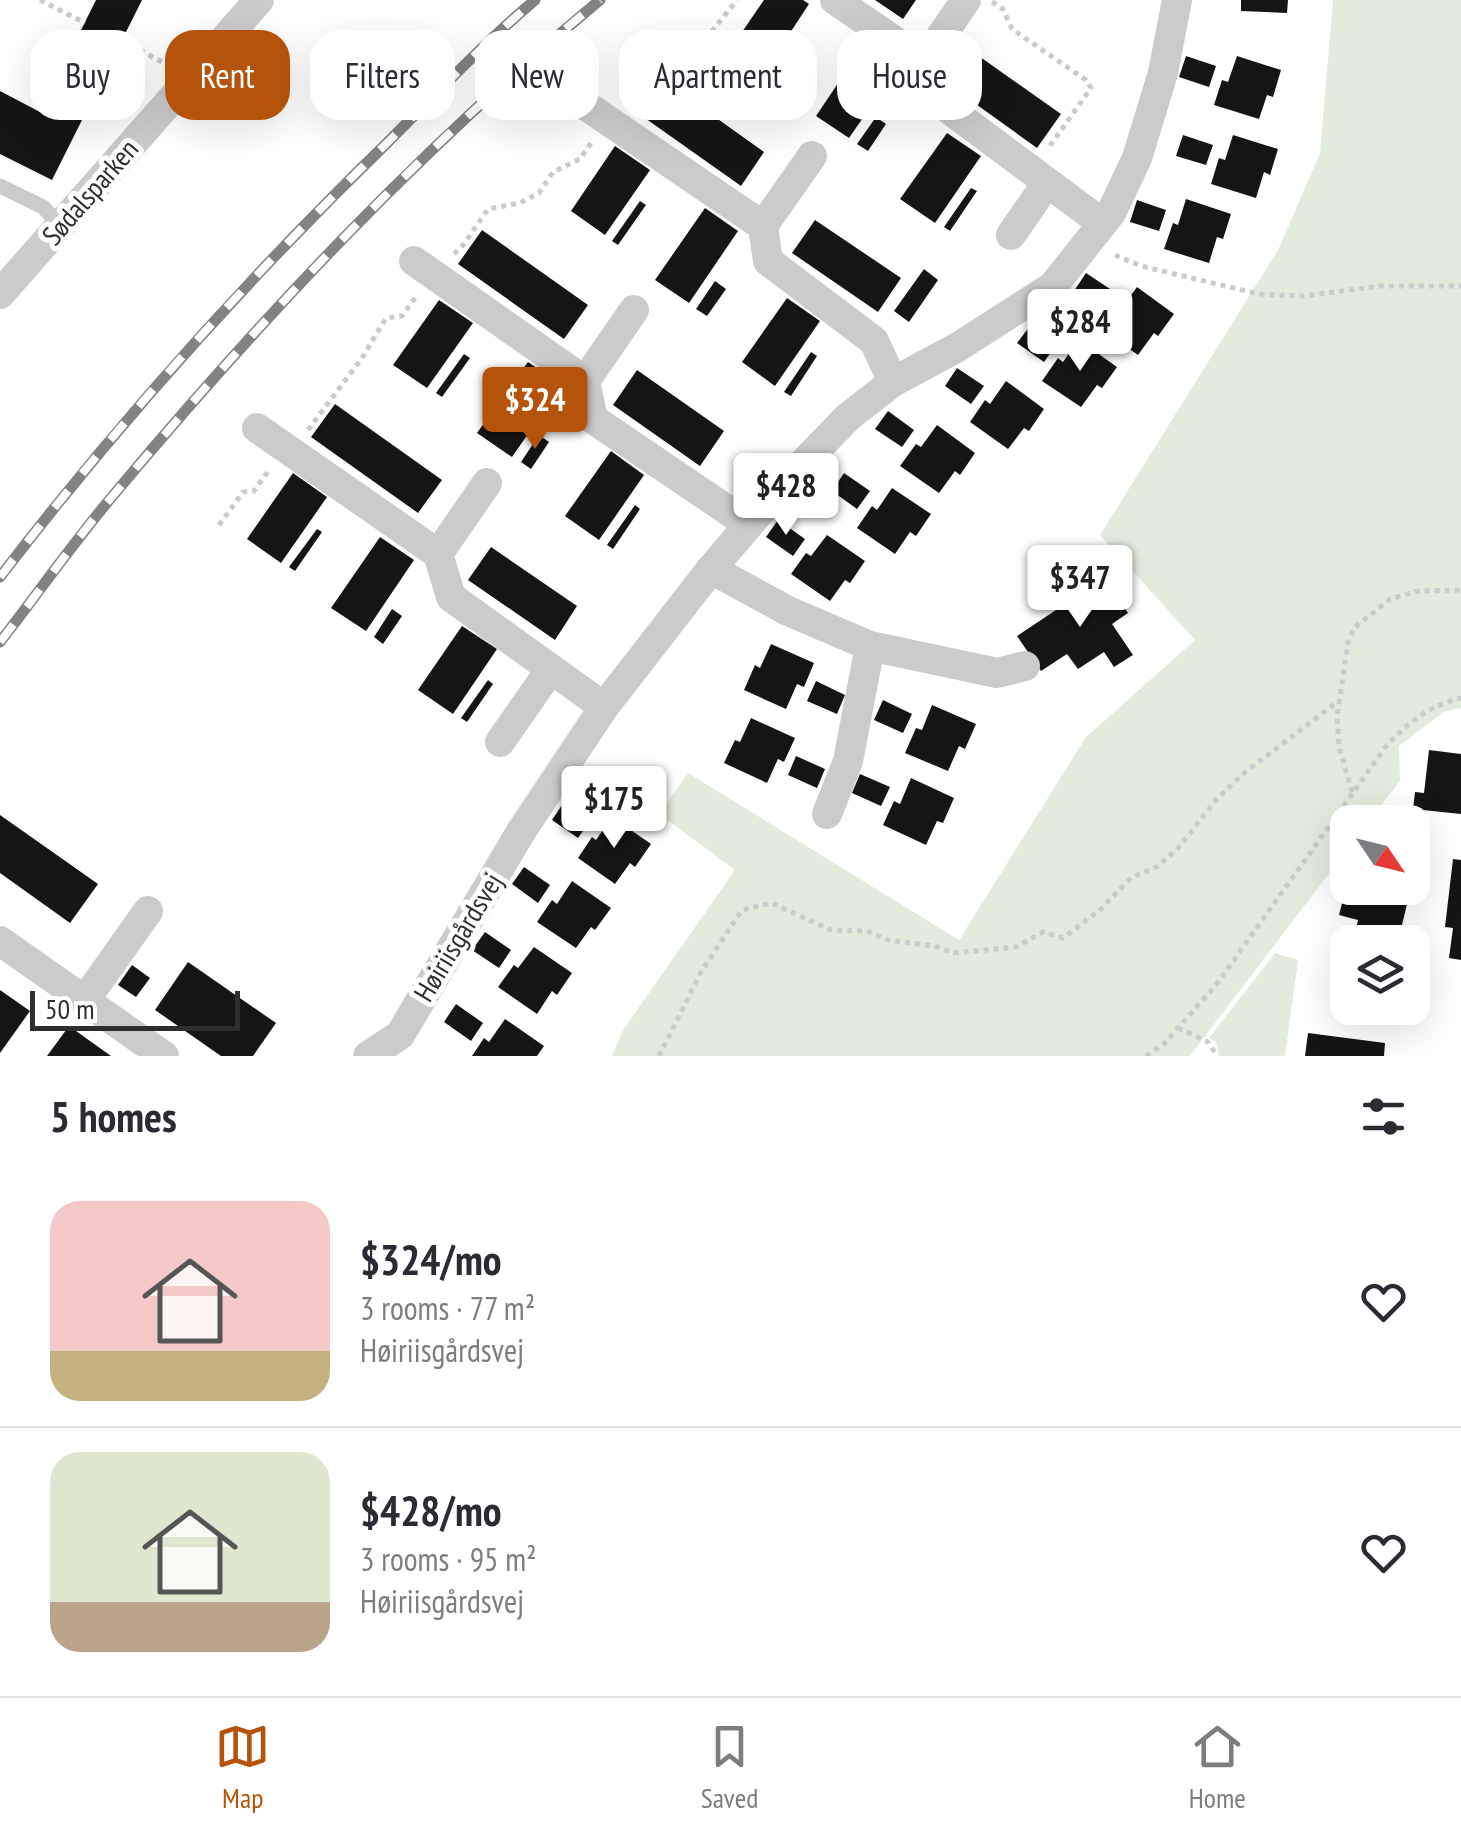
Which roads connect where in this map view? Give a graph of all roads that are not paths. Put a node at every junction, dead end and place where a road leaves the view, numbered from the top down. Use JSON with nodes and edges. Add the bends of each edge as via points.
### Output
{"nodes":[{"id":1,"x":259,"y":0,"type":"edge"},
{"id":2,"x":835,"y":0,"type":"edge"},
{"id":3,"x":966,"y":0,"type":"edge"},
{"id":4,"x":1177,"y":0,"type":"edge"},
{"id":5,"x":878,"y":30,"type":"edge"},
{"id":6,"x":946,"y":30,"type":"edge"},
{"id":7,"x":599,"y":115,"type":"edge"},
{"id":8,"x":964,"y":120,"type":"edge"},
{"id":9,"x":812,"y":156,"type":"dead end"},
{"id":10,"x":1040,"y":177,"type":"junction"},
{"id":11,"x":0,"y":186,"type":"edge"},
{"id":12,"x":60,"y":226,"type":"junction"},
{"id":13,"x":764,"y":226,"type":"junction"},
{"id":14,"x":1096,"y":232,"type":"junction"},
{"id":15,"x":1011,"y":234,"type":"dead end"},
{"id":16,"x":414,"y":262,"type":"dead end"},
{"id":17,"x":0,"y":294,"type":"edge"},
{"id":18,"x":634,"y":310,"type":"dead end"},
{"id":19,"x":585,"y":381,"type":"junction"},
{"id":20,"x":894,"y":382,"type":"junction"},
{"id":21,"x":256,"y":428,"type":"dead end"},
{"id":22,"x":486,"y":483,"type":"dead end"},
{"id":23,"x":748,"y":524,"type":"junction"},
{"id":24,"x":438,"y":554,"type":"junction"},
{"id":25,"x":711,"y":568,"type":"junction"},
{"id":26,"x":870,"y":646,"type":"junction"},
{"id":27,"x":1025,"y":666,"type":"dead end"},
{"id":28,"x":551,"y":668,"type":"junction"},
{"id":29,"x":604,"y":708,"type":"junction"},
{"id":30,"x":500,"y":742,"type":"dead end"},
{"id":31,"x":826,"y":814,"type":"dead end"},
{"id":32,"x":148,"y":911,"type":"dead end"},
{"id":33,"x":0,"y":941,"type":"edge"},
{"id":34,"x":85,"y":1000,"type":"junction"},
{"id":35,"x":164,"y":1056,"type":"edge"},
{"id":36,"x":368,"y":1056,"type":"edge"}],
"edges":[{"from":1,"to":12,"type":"street","name":"Sødalsparken"},
{"from":2,"to":5,"type":"street"},
{"from":3,"to":6,"type":"street"},
{"from":4,"to":14,"type":"street","name":"Høiriisgårdsvej","via":[[1137,158]]},
{"from":7,"to":13,"type":"street"},
{"from":8,"to":10,"type":"street"},
{"from":9,"to":13,"type":"street"},
{"from":10,"to":14,"type":"street"},
{"from":10,"to":15,"type":"street"},
{"from":11,"to":12,"type":"lane","via":[[44,207]]},
{"from":12,"to":17,"type":"street","name":"Sødalsparken"},
{"from":13,"to":20,"type":"street","via":[[768,261],[874,341]]},
{"from":14,"to":20,"type":"street","name":"Høiriisgårdsvej","via":[[1053,286]]},
{"from":16,"to":19,"type":"street"},
{"from":18,"to":19,"type":"street"},
{"from":19,"to":23,"type":"street","via":[[594,419]]},
{"from":20,"to":23,"type":"street","name":"Høiriisgårdsvej","via":[[848,417]]},
{"from":21,"to":24,"type":"street"},
{"from":22,"to":24,"type":"street"},
{"from":23,"to":25,"type":"street","name":"Høiriisgårdsvej"},
{"from":24,"to":28,"type":"street","via":[[450,596]]},
{"from":25,"to":26,"type":"street"},
{"from":25,"to":29,"type":"street","name":"Høiriisgårdsvej"},
{"from":26,"to":27,"type":"street","via":[[997,673]]},
{"from":26,"to":31,"type":"street","via":[[848,761]]},
{"from":28,"to":29,"type":"street"},
{"from":28,"to":30,"type":"street"},
{"from":29,"to":36,"type":"street","name":"Høiriisgårdsvej","via":[[522,830],[400,1036]]},
{"from":32,"to":34,"type":"street"},
{"from":33,"to":34,"type":"street"},
{"from":34,"to":35,"type":"street"}]}
